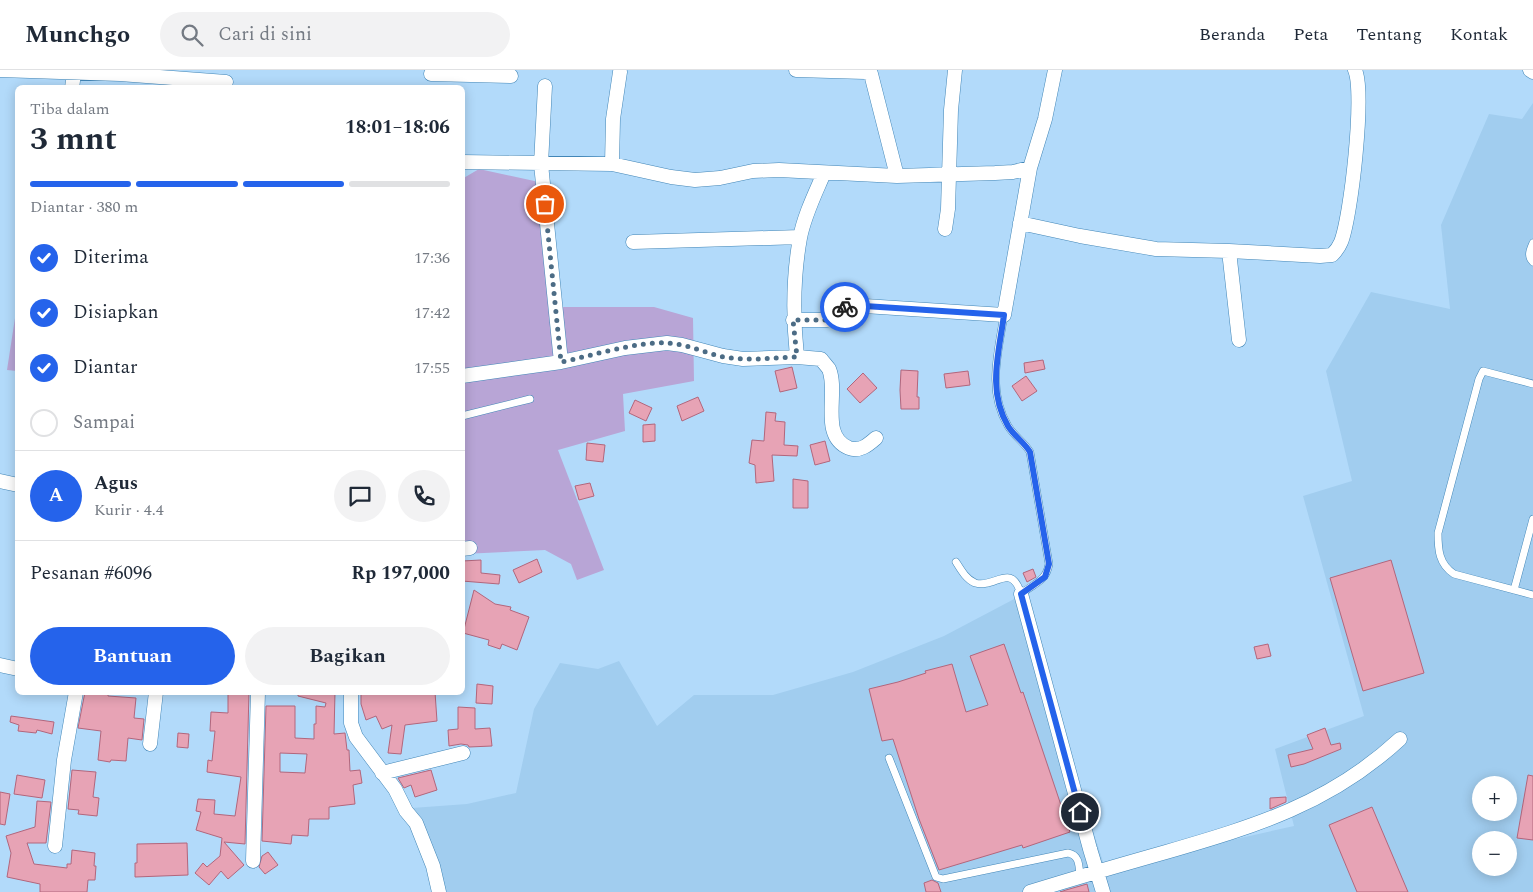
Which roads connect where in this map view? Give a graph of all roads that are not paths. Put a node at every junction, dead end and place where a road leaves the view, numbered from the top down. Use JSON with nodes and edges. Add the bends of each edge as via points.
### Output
{"nodes":[{"id":1,"x":0,"y":70,"type":"edge"},
{"id":2,"x":796,"y":70,"type":"edge"},
{"id":3,"x":956,"y":70,"type":"edge"},
{"id":4,"x":1055,"y":70,"type":"edge"},
{"id":5,"x":1355,"y":70,"type":"edge"},
{"id":6,"x":620,"y":72,"type":"dead end"},
{"id":7,"x":74,"y":73,"type":"junction"},
{"id":8,"x":151,"y":73,"type":"edge"},
{"id":9,"x":511,"y":76,"type":"dead end"},
{"id":10,"x":430,"y":77,"type":"edge"},
{"id":11,"x":226,"y":82,"type":"dead end"},
{"id":12,"x":72,"y":85,"type":"edge"},
{"id":13,"x":545,"y":86,"type":"dead end"},
{"id":14,"x":465,"y":162,"type":"edge"},
{"id":15,"x":542,"y":164,"type":"junction"},
{"id":16,"x":612,"y":164,"type":"junction"},
{"id":17,"x":1030,"y":168,"type":"junction"},
{"id":18,"x":824,"y":173,"type":"junction"},
{"id":19,"x":949,"y":174,"type":"junction"},
{"id":20,"x":897,"y":176,"type":"junction"},
{"id":21,"x":1020,"y":223,"type":"junction"},
{"id":22,"x":945,"y":229,"type":"dead end"},
{"id":23,"x":800,"y":237,"type":"junction"},
{"id":24,"x":634,"y":242,"type":"dead end"},
{"id":25,"x":1533,"y":243,"type":"edge"},
{"id":26,"x":1229,"y":251,"type":"junction"},
{"id":27,"x":1533,"y":262,"type":"edge"},
{"id":28,"x":1004,"y":315,"type":"junction"},
{"id":29,"x":793,"y":320,"type":"junction"},
{"id":30,"x":1239,"y":340,"type":"dead end"},
{"id":31,"x":797,"y":357,"type":"junction"},
{"id":32,"x":561,"y":362,"type":"junction"},
{"id":33,"x":465,"y":376,"type":"edge"},
{"id":34,"x":1533,"y":384,"type":"edge"},
{"id":35,"x":530,"y":399,"type":"dead end"},
{"id":36,"x":465,"y":415,"type":"edge"},
{"id":37,"x":876,"y":438,"type":"dead end"},
{"id":38,"x":0,"y":481,"type":"edge"},
{"id":39,"x":15,"y":484,"type":"edge"},
{"id":40,"x":1533,"y":519,"type":"edge"},
{"id":41,"x":956,"y":562,"type":"dead end"},
{"id":42,"x":1514,"y":590,"type":"junction"},
{"id":43,"x":1021,"y":594,"type":"junction"},
{"id":44,"x":1533,"y":595,"type":"edge"},
{"id":45,"x":0,"y":665,"type":"edge"},
{"id":46,"x":15,"y":668,"type":"edge"},
{"id":47,"x":75,"y":695,"type":"edge"},
{"id":48,"x":156,"y":695,"type":"edge"},
{"id":49,"x":258,"y":695,"type":"edge"},
{"id":50,"x":351,"y":695,"type":"edge"},
{"id":51,"x":1400,"y":739,"type":"dead end"},
{"id":52,"x":150,"y":744,"type":"dead end"},
{"id":53,"x":463,"y":753,"type":"dead end"},
{"id":54,"x":889,"y":758,"type":"dead end"},
{"id":55,"x":382,"y":773,"type":"junction"},
{"id":56,"x":55,"y":846,"type":"dead end"},
{"id":57,"x":253,"y":861,"type":"dead end"},
{"id":58,"x":1096,"y":872,"type":"junction"},
{"id":59,"x":1080,"y":877,"type":"junction"},
{"id":60,"x":439,"y":892,"type":"edge"},
{"id":61,"x":1030,"y":892,"type":"edge"},
{"id":62,"x":1103,"y":892,"type":"edge"}],
"edges":[{"from":1,"to":7,"type":"street"},
{"from":2,"to":20,"type":"street","via":[[871,74]]},
{"from":3,"to":19,"type":"street"},
{"from":4,"to":17,"type":"street"},
{"from":5,"to":26,"type":"street","via":[[1358,83],[1356,153],[1349,206],[1338,248],[1326,256]]},
{"from":6,"to":16,"type":"street","via":[[613,119]]},
{"from":7,"to":8,"type":"street"},
{"from":7,"to":12,"type":"street"},
{"from":8,"to":11,"type":"street"},
{"from":9,"to":10,"type":"street"},
{"from":13,"to":15,"type":"street"},
{"from":14,"to":15,"type":"street"},
{"from":15,"to":16,"type":"street"},
{"from":15,"to":32,"type":"street"},
{"from":16,"to":18,"type":"street","via":[[695,180],[778,170]]},
{"from":17,"to":19,"type":"street","via":[[1013,172]]},
{"from":17,"to":21,"type":"street"},
{"from":18,"to":20,"type":"street"},
{"from":18,"to":23,"type":"street"},
{"from":19,"to":20,"type":"street"},
{"from":19,"to":22,"type":"street"},
{"from":21,"to":26,"type":"street","via":[[1156,249]]},
{"from":21,"to":28,"type":"street"},
{"from":23,"to":24,"type":"street"},
{"from":23,"to":29,"type":"street"},
{"from":25,"to":27,"type":"lane","via":[[1529,253]]},
{"from":26,"to":30,"type":"street"},
{"from":28,"to":29,"type":"street","via":[[849,305],[827,320]]},
{"from":28,"to":43,"type":"lane","via":[[995,391],[1007,426],[1030,452],[1049,564],[1045,577]]},
{"from":29,"to":31,"type":"street"},
{"from":31,"to":32,"type":"street","via":[[743,359],[667,343]]},
{"from":31,"to":37,"type":"street","via":[[821,359],[829,369],[832,430],[836,439],[842,445],[860,449]]},
{"from":32,"to":33,"type":"street"},
{"from":34,"to":42,"type":"lane","via":[[1483,371],[1438,534],[1445,568],[1454,574]]},
{"from":35,"to":36,"type":"lane"},
{"from":38,"to":39,"type":"street"},
{"from":40,"to":42,"type":"lane"},
{"from":41,"to":43,"type":"lane","via":[[967,578],[974,582],[1010,578],[1018,583]]},
{"from":42,"to":44,"type":"lane"},
{"from":43,"to":58,"type":"street"},
{"from":45,"to":46,"type":"street"},
{"from":47,"to":56,"type":"street","via":[[64,760]]},
{"from":48,"to":52,"type":"street"},
{"from":49,"to":57,"type":"street"},
{"from":50,"to":55,"type":"street","via":[[353,730]]},
{"from":51,"to":58,"type":"street","via":[[1364,770],[1314,800],[1233,832]]},
{"from":53,"to":55,"type":"street"},
{"from":54,"to":59,"type":"lane","via":[[936,877],[943,879],[1068,853],[1077,858]]},
{"from":55,"to":60,"type":"street","via":[[416,822]]},
{"from":58,"to":59,"type":"street"},
{"from":58,"to":62,"type":"street"},
{"from":59,"to":61,"type":"street"}]}
